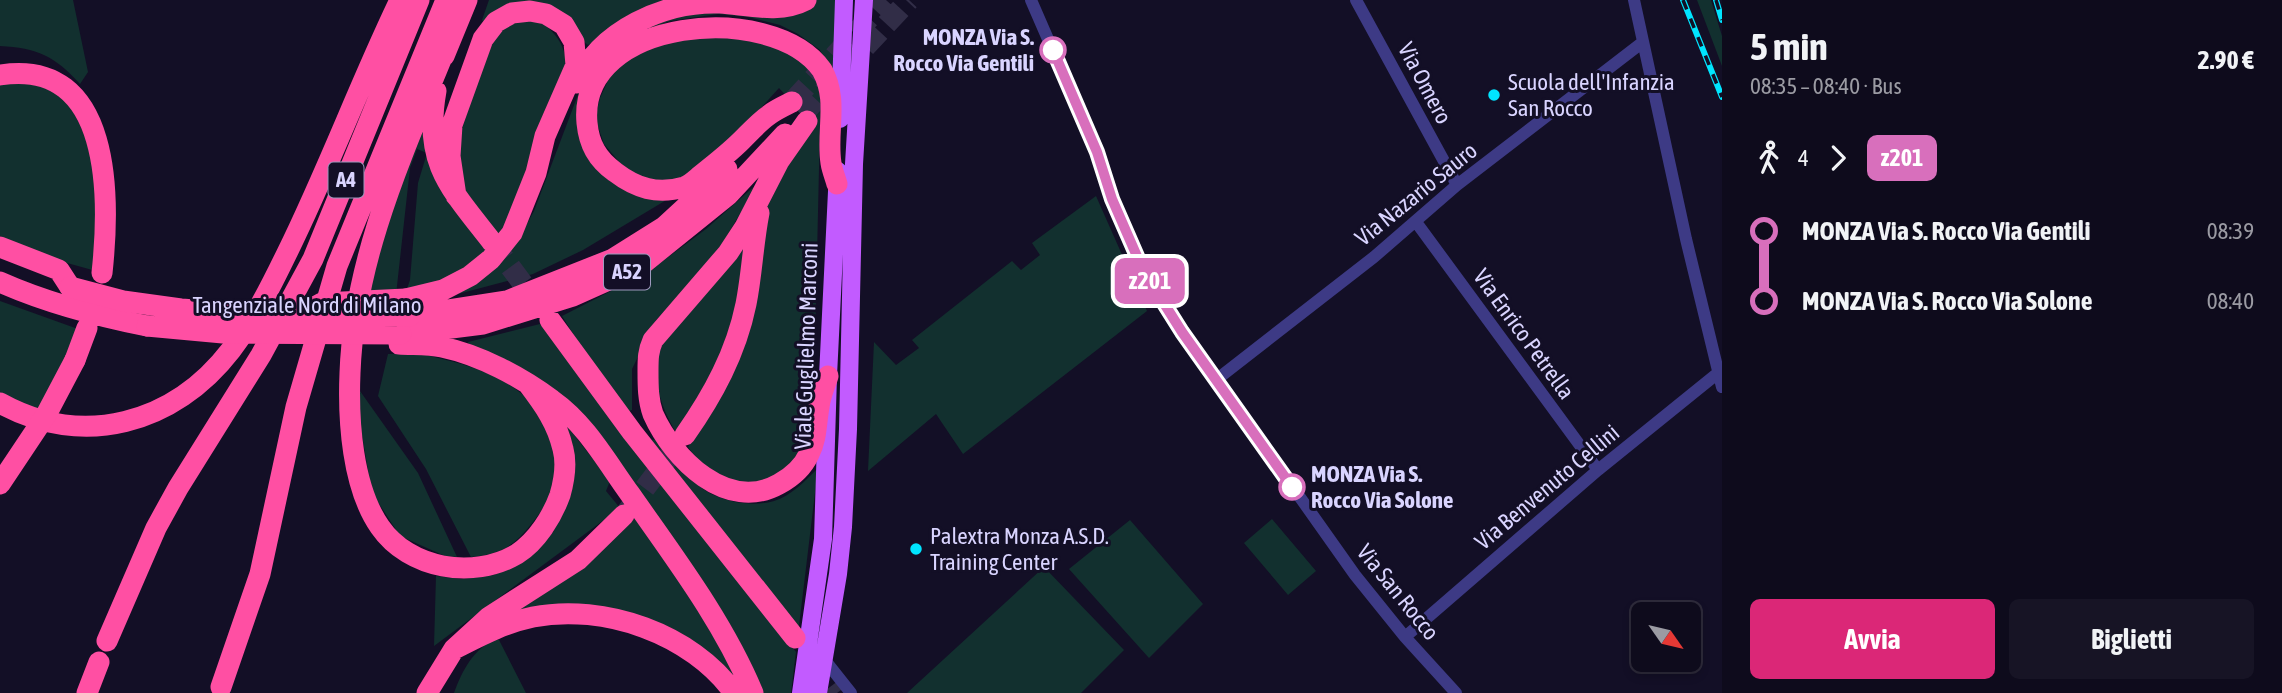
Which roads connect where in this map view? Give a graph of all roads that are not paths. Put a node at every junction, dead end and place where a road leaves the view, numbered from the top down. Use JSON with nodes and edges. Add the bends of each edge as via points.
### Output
{"nodes":[{"id":1,"x":400,"y":0,"type":"edge"},
{"id":2,"x":419,"y":0,"type":"edge"},
{"id":3,"x":446,"y":0,"type":"edge"},
{"id":4,"x":467,"y":0,"type":"edge"},
{"id":5,"x":806,"y":0,"type":"edge"},
{"id":6,"x":845,"y":0,"type":"edge"},
{"id":7,"x":863,"y":0,"type":"edge"},
{"id":8,"x":1031,"y":0,"type":"edge"},
{"id":9,"x":1356,"y":0,"type":"edge"},
{"id":10,"x":1634,"y":0,"type":"edge"},
{"id":11,"x":1643,"y":41,"type":"junction"},
{"id":12,"x":447,"y":45,"type":"junction"},
{"id":13,"x":0,"y":75,"type":"edge"},
{"id":14,"x":800,"y":113,"type":"junction"},
{"id":15,"x":536,"y":173,"type":"junction"},
{"id":16,"x":765,"y":183,"type":"junction"},
{"id":17,"x":837,"y":184,"type":"junction"},
{"id":18,"x":1457,"y":186,"type":"junction"},
{"id":19,"x":457,"y":196,"type":"junction"},
{"id":20,"x":1416,"y":222,"type":"junction"},
{"id":21,"x":492,"y":242,"type":"tunnel mouth"},
{"id":22,"x":0,"y":247,"type":"edge"},
{"id":23,"x":0,"y":260,"type":"edge"},
{"id":24,"x":102,"y":273,"type":"dead end"},
{"id":25,"x":64,"y":278,"type":"junction"},
{"id":26,"x":0,"y":282,"type":"edge"},
{"id":27,"x":550,"y":320,"type":"tunnel mouth"},
{"id":28,"x":404,"y":323,"type":"junction"},
{"id":29,"x":87,"y":328,"type":"dead end"},
{"id":30,"x":648,"y":351,"type":"junction"},
{"id":31,"x":1718,"y":373,"type":"junction"},
{"id":32,"x":828,"y":376,"type":"junction"},
{"id":33,"x":1216,"y":380,"type":"junction"},
{"id":34,"x":528,"y":384,"type":"junction"},
{"id":35,"x":1722,"y":387,"type":"edge"},
{"id":36,"x":0,"y":402,"type":"edge"},
{"id":37,"x":685,"y":435,"type":"tunnel mouth"},
{"id":38,"x":646,"y":450,"type":"junction"},
{"id":39,"x":1598,"y":470,"type":"junction"},
{"id":40,"x":0,"y":484,"type":"edge"},
{"id":41,"x":624,"y":515,"type":"tunnel mouth"},
{"id":42,"x":1405,"y":636,"type":"junction"},
{"id":43,"x":795,"y":638,"type":"dead end"},
{"id":44,"x":107,"y":641,"type":"dead end"},
{"id":45,"x":454,"y":649,"type":"junction"},
{"id":46,"x":824,"y":659,"type":"junction"},
{"id":47,"x":99,"y":662,"type":"dead end"},
{"id":48,"x":221,"y":687,"type":"dead end"},
{"id":49,"x":87,"y":693,"type":"edge"},
{"id":50,"x":427,"y":693,"type":"edge"},
{"id":51,"x":734,"y":693,"type":"edge"},
{"id":52,"x":753,"y":693,"type":"edge"},
{"id":53,"x":801,"y":693,"type":"edge"},
{"id":54,"x":818,"y":693,"type":"edge"},
{"id":55,"x":852,"y":693,"type":"edge"},
{"id":56,"x":1456,"y":693,"type":"edge"}],
"edges":[{"from":1,"to":36,"type":"highway","via":[[278,271],[217,366],[179,399],[134,420],[108,426],[57,424]]},
{"from":2,"to":44,"type":"highway","number":"A4","via":[[313,259],[156,528]]},
{"from":3,"to":48,"type":"highway","number":"A4","via":[[337,267],[296,407],[260,574]]},
{"from":4,"to":12,"type":"highway"},
{"from":5,"to":15,"type":"highway","via":[[778,7],[693,4],[637,22],[593,57]]},
{"from":6,"to":17,"type":"main road","name":"Viale Guglielmo Marconi"},
{"from":7,"to":46,"type":"main road","name":"Viale Guglielmo Marconi","via":[[843,527]]},
{"from":8,"to":33,"type":"street","name":"Via San Rocco","via":[[1143,270]]},
{"from":9,"to":18,"type":"street","name":"Via Omero"},
{"from":10,"to":11,"type":"street"},
{"from":11,"to":18,"type":"street","name":"Via Nazario Sauro"},
{"from":11,"to":31,"type":"street"},
{"from":12,"to":19,"type":"highway","via":[[433,106],[433,135],[441,171]]},
{"from":12,"to":34,"type":"highway","via":[[369,248],[349,374],[357,471],[368,506],[398,547],[422,561],[459,569],[491,565],[517,554],[539,534],[564,481],[564,451],[553,420]]},
{"from":13,"to":24,"type":"highway","via":[[35,75],[54,82],[74,95],[87,113],[97,137],[105,192]]},
{"from":14,"to":16,"type":"highway"},
{"from":14,"to":17,"type":"highway","via":[[769,114],[687,186],[661,191],[631,184],[607,166],[591,145],[586,110],[608,62],[646,35],[700,20],[768,26],[806,49],[826,78],[832,99],[831,163]]},
{"from":14,"to":28,"type":"highway","name":"Tangenziale Nord di Milano","number":"A52","via":[[728,195],[640,266],[573,296],[483,324]]},
{"from":15,"to":19,"type":"highway","via":[[545,136],[576,65],[574,42],[564,25],[530,11],[512,13],[496,22],[482,39],[452,125],[450,156]]},
{"from":15,"to":28,"type":"highway","via":[[512,233],[491,259]]},
{"from":16,"to":30,"type":"highway","via":[[728,253],[659,330]]},
{"from":16,"to":37,"type":"highway","via":[[735,344],[707,403]]},
{"from":17,"to":32,"type":"main road","name":"Viale Guglielmo Marconi"},
{"from":18,"to":20,"type":"street","name":"Via Nazario Sauro"},
{"from":19,"to":21,"type":"highway"},
{"from":20,"to":33,"type":"street","name":"Via Nazario Sauro"},
{"from":20,"to":39,"type":"street","name":"Via Enrico Petrella"},
{"from":22,"to":25,"type":"highway"},
{"from":23,"to":25,"type":"highway","name":"Tangenziale Nord di Milano"},
{"from":25,"to":28,"type":"highway","name":"Tangenziale Nord di Milano","bridge":true,"via":[[123,301],[181,309],[295,317],[321,303]]},
{"from":26,"to":28,"type":"highway","name":"Tangenziale Nord di Milano","number":"A52","bridge":true,"via":[[101,317],[147,326],[223,333]]},
{"from":27,"to":38,"type":"highway"},
{"from":28,"to":34,"type":"highway","via":[[443,347],[483,360]]},
{"from":29,"to":40,"type":"highway","bridge":true,"via":[[46,415]]},
{"from":30,"to":32,"type":"highway","via":[[652,412],[667,437],[699,474],[739,492],[775,486],[802,465],[816,439],[819,404]]},
{"from":30,"to":38,"type":"highway","via":[[638,397]]},
{"from":31,"to":35,"type":"street"},
{"from":31,"to":39,"type":"street","name":"Via Benvenuto Cellini"},
{"from":32,"to":53,"type":"main road","name":"Viale Guglielmo Marconi","via":[[823,539]]},
{"from":33,"to":42,"type":"street","name":"Via San Rocco","via":[[1355,575]]},
{"from":34,"to":52,"type":"highway","via":[[569,414],[597,445],[726,638]]},
{"from":38,"to":43,"type":"highway"},
{"from":39,"to":42,"type":"street","name":"Via Benvenuto Cellini"},
{"from":41,"to":45,"type":"highway","via":[[578,560],[489,617]]},
{"from":42,"to":56,"type":"street","name":"Via San Rocco"},
{"from":45,"to":50,"type":"highway"},
{"from":45,"to":51,"type":"highway","via":[[496,627],[533,617],[599,617],[637,625],[678,645],[716,670]]},
{"from":46,"to":54,"type":"main road","name":"Viale Guglielmo Marconi"},
{"from":46,"to":55,"type":"street"},
{"from":47,"to":49,"type":"highway"}]}
